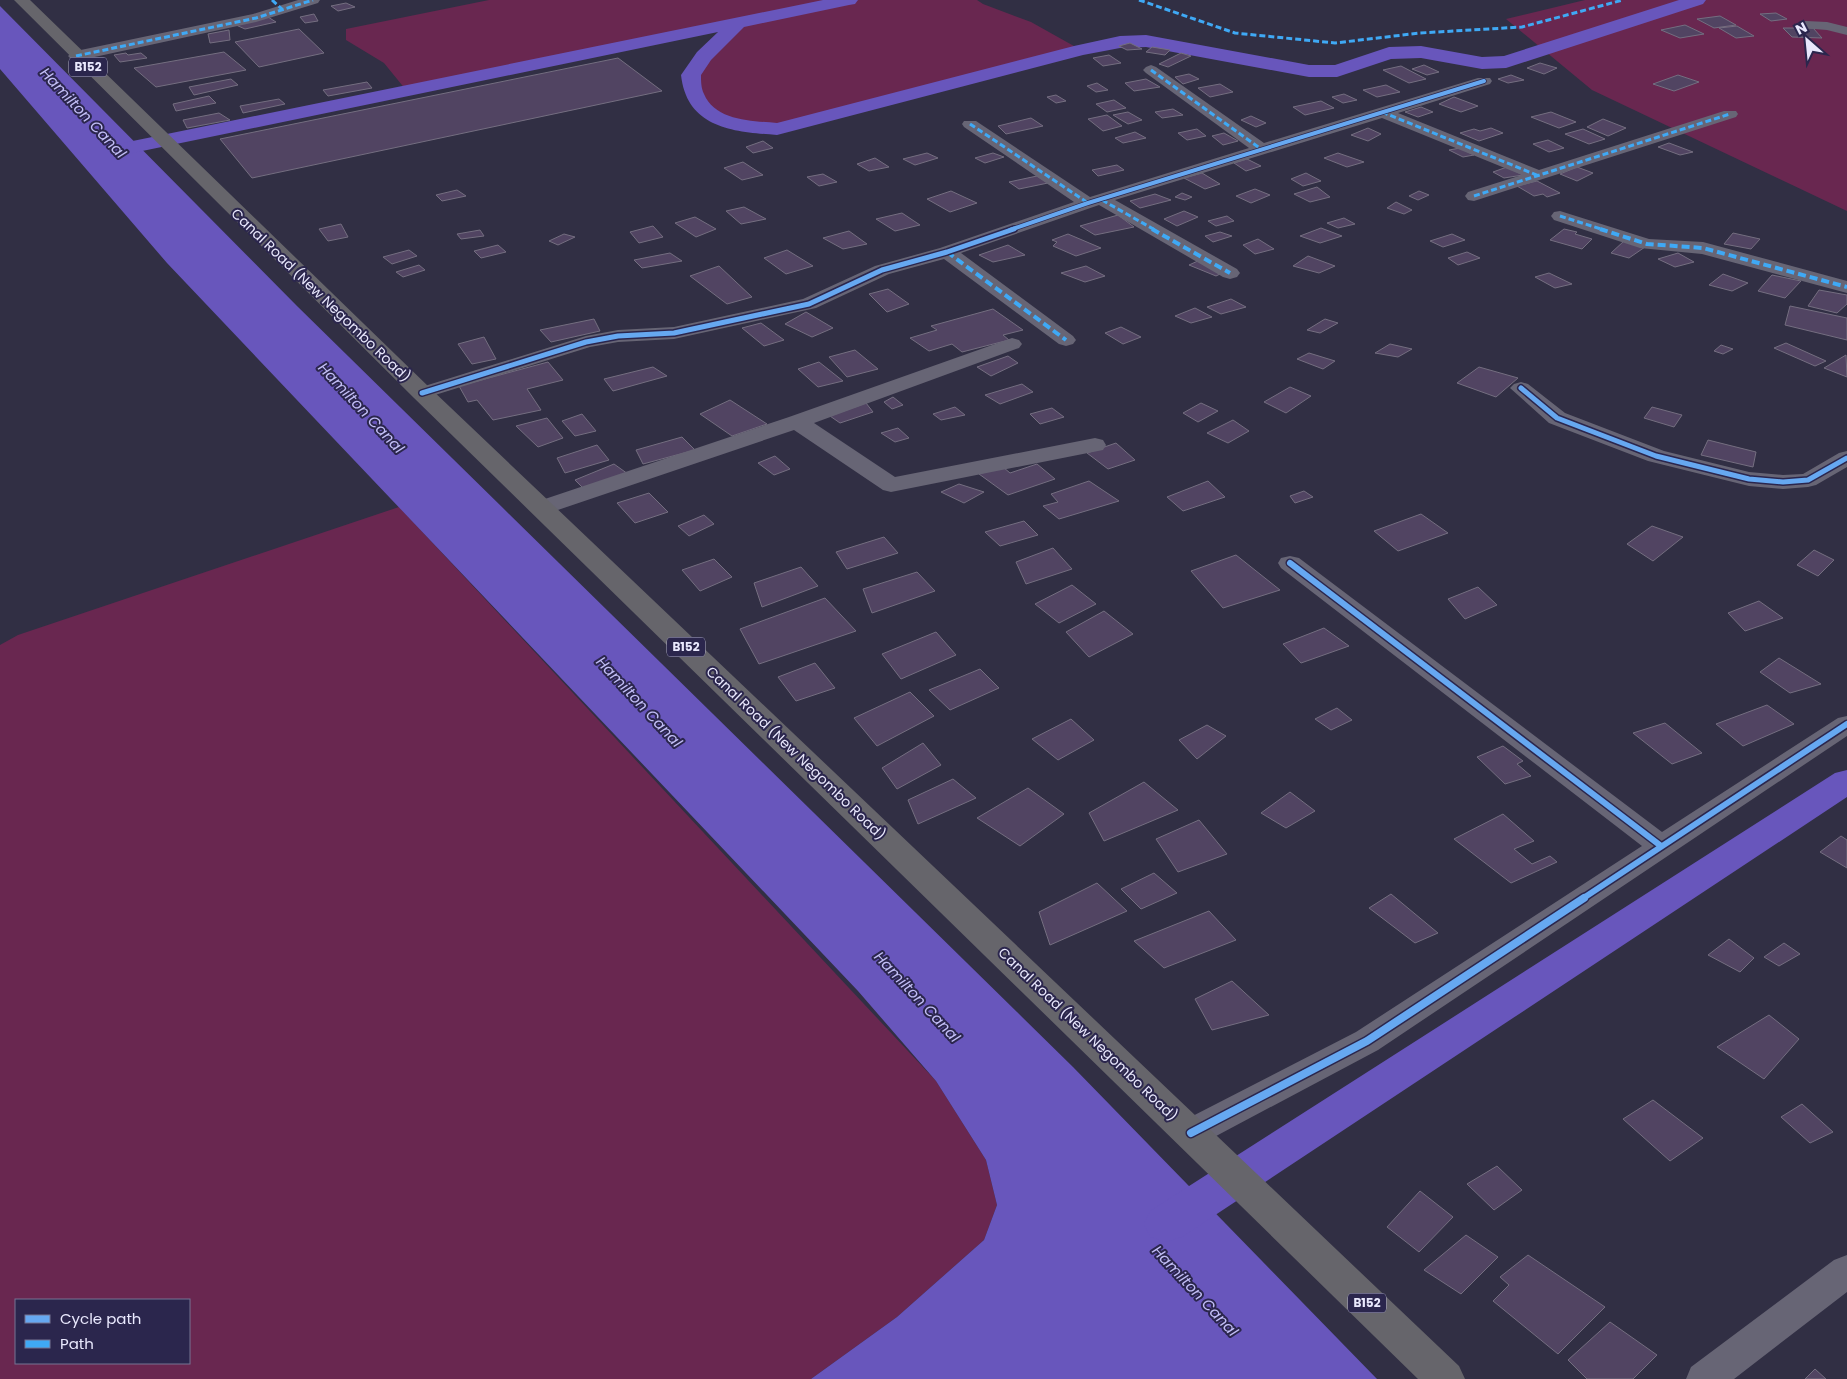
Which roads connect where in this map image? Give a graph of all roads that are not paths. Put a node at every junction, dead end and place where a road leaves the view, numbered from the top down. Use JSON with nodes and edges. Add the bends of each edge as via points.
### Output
{"nodes":[{"id":1,"x":21,"y":0,"type":"edge"},
{"id":2,"x":313,"y":0,"type":"edge"},
{"id":3,"x":277,"y":4,"type":"edge"},
{"id":4,"x":1806,"y":25,"type":"dead end"},
{"id":5,"x":1847,"y":31,"type":"edge"},
{"id":6,"x":76,"y":56,"type":"junction"},
{"id":7,"x":1151,"y":70,"type":"dead end"},
{"id":8,"x":1484,"y":80,"type":"dead end"},
{"id":9,"x":1382,"y":112,"type":"junction"},
{"id":10,"x":1730,"y":114,"type":"dead end"},
{"id":11,"x":970,"y":124,"type":"dead end"},
{"id":12,"x":1261,"y":149,"type":"junction"},
{"id":13,"x":1538,"y":176,"type":"junction"},
{"id":14,"x":1474,"y":196,"type":"dead end"},
{"id":15,"x":1095,"y":201,"type":"junction"},
{"id":16,"x":1560,"y":216,"type":"dead end"},
{"id":17,"x":947,"y":252,"type":"junction"},
{"id":18,"x":1230,"y":273,"type":"dead end"},
{"id":19,"x":1847,"y":287,"type":"edge"},
{"id":20,"x":1066,"y":340,"type":"dead end"},
{"id":21,"x":1012,"y":344,"type":"dead end"},
{"id":22,"x":1520,"y":388,"type":"dead end"},
{"id":23,"x":422,"y":394,"type":"junction"},
{"id":24,"x":797,"y":422,"type":"junction"},
{"id":25,"x":1095,"y":445,"type":"dead end"},
{"id":26,"x":1847,"y":458,"type":"edge"},
{"id":27,"x":541,"y":508,"type":"junction"},
{"id":28,"x":1290,"y":563,"type":"dead end"},
{"id":29,"x":1847,"y":724,"type":"edge"},
{"id":30,"x":1661,"y":846,"type":"junction"},
{"id":31,"x":1198,"y":1140,"type":"junction"},
{"id":32,"x":1847,"y":1272,"type":"edge"},
{"id":33,"x":1445,"y":1379,"type":"edge"},
{"id":34,"x":1706,"y":1379,"type":"edge"}],
"edges":[{"from":1,"to":6,"type":"main road","name":"Canal Road (New Negombo Road)","number":"B152"},
{"from":2,"to":3,"type":"street"},
{"from":3,"to":6,"type":"street","via":[[256,18]]},
{"from":4,"to":5,"type":"street"},
{"from":6,"to":23,"type":"main road","name":"Canal Road (New Negombo Road)","number":"B152"},
{"from":7,"to":12,"type":"street"},
{"from":8,"to":9,"type":"street"},
{"from":9,"to":12,"type":"street"},
{"from":9,"to":13,"type":"street"},
{"from":10,"to":13,"type":"street"},
{"from":11,"to":15,"type":"street"},
{"from":12,"to":15,"type":"street"},
{"from":13,"to":14,"type":"street"},
{"from":15,"to":17,"type":"street"},
{"from":15,"to":18,"type":"street"},
{"from":16,"to":19,"type":"street","via":[[1647,244],[1703,248]]},
{"from":17,"to":20,"type":"street"},
{"from":17,"to":23,"type":"street","via":[[882,270],[809,304],[674,333],[618,336],[586,342]]},
{"from":21,"to":24,"type":"street"},
{"from":22,"to":26,"type":"street","via":[[1557,418],[1656,456],[1749,479],[1808,480]]},
{"from":23,"to":27,"type":"main road","name":"Canal Road (New Negombo Road)","number":"B152"},
{"from":24,"to":25,"type":"street","via":[[891,484]]},
{"from":24,"to":27,"type":"street"},
{"from":27,"to":31,"type":"main road","name":"Canal Road (New Negombo Road)","number":"B152"},
{"from":28,"to":30,"type":"street"},
{"from":29,"to":30,"type":"street"},
{"from":30,"to":31,"type":"street","via":[[1367,1041]]},
{"from":31,"to":33,"type":"main road","name":"Canal Road (New Negombo Road)","number":"B152"},
{"from":32,"to":34,"type":"street"}]}
